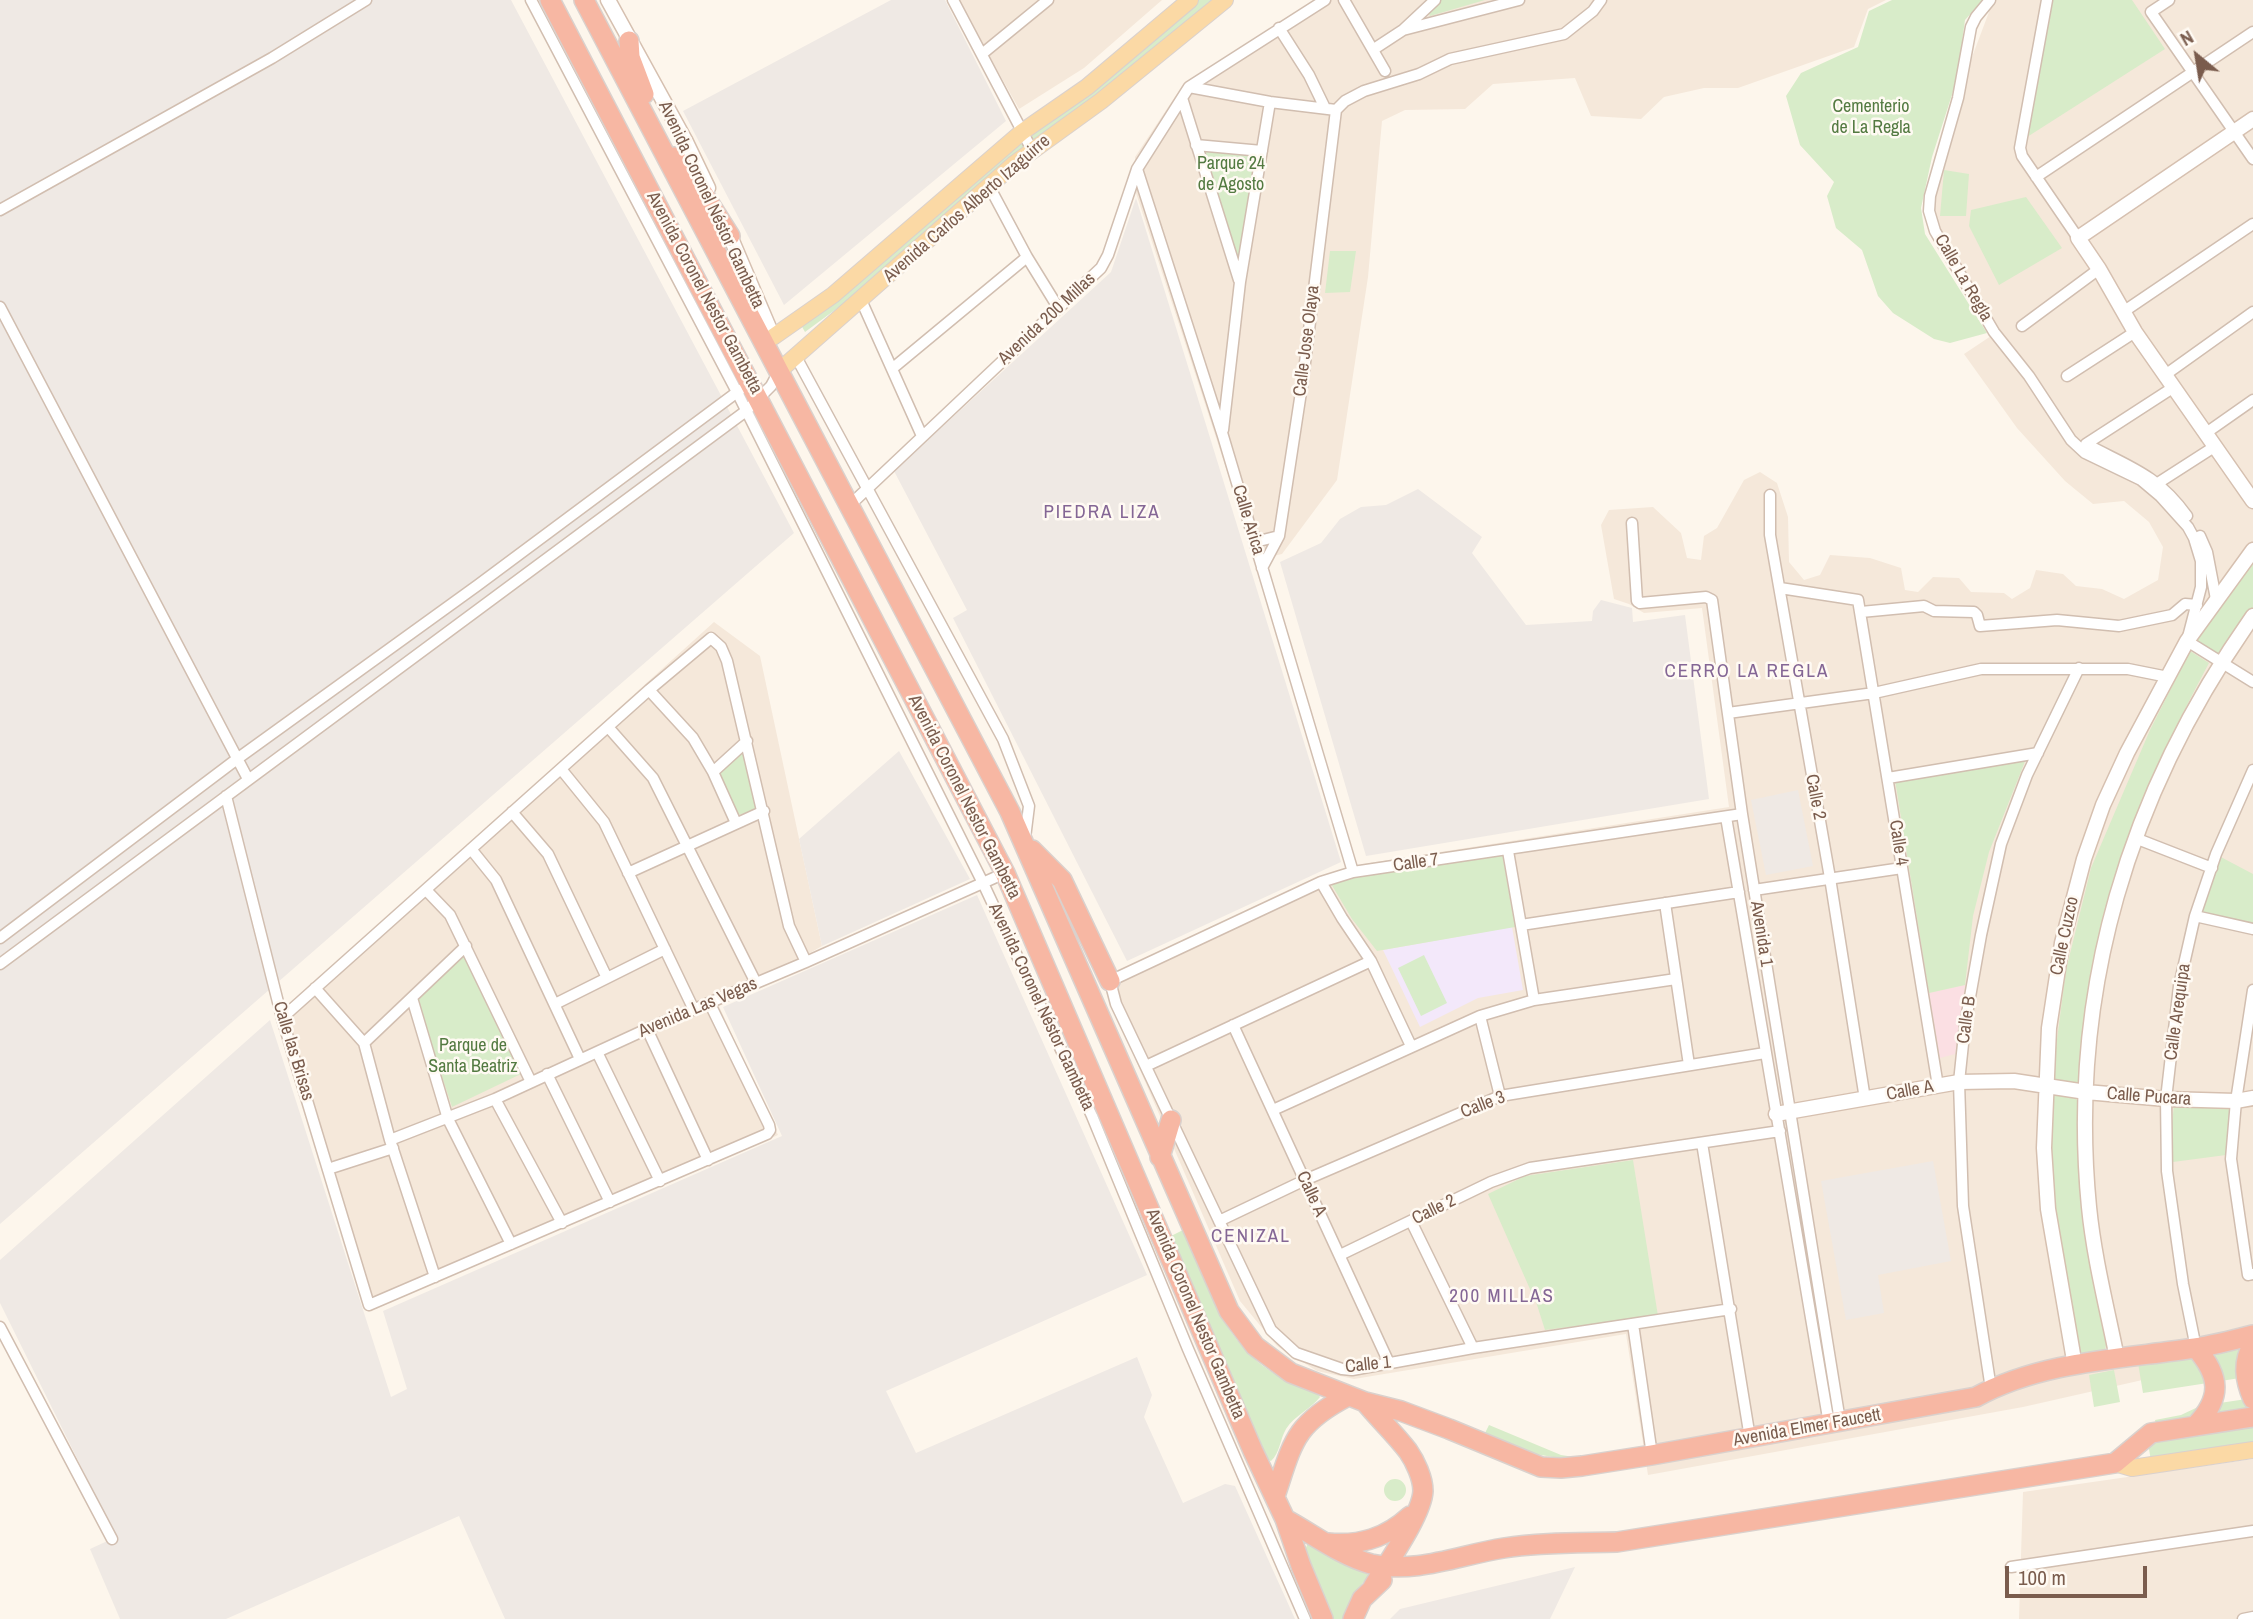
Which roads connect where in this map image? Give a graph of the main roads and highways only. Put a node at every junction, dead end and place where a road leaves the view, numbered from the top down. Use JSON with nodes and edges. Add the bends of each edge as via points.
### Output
{"nodes":[{"id":1,"x":550,"y":0,"type":"edge"},
{"id":2,"x":584,"y":0,"type":"edge"},
{"id":3,"x":1185,"y":2,"type":"edge"},
{"id":4,"x":1216,"y":3,"type":"edge"},
{"id":5,"x":629,"y":41,"type":"road end"},
{"id":6,"x":646,"y":119,"type":"junction"},
{"id":7,"x":656,"y":138,"type":"junction"},
{"id":8,"x":730,"y":236,"type":"road end"},
{"id":9,"x":773,"y":337,"type":"joint"},
{"id":10,"x":779,"y":371,"type":"junction"},
{"id":11,"x":1024,"y":841,"type":"junction"},
{"id":12,"x":1110,"y":981,"type":"road end"},
{"id":13,"x":1171,"y":1120,"type":"road end"},
{"id":14,"x":1160,"y":1157,"type":"junction"},
{"id":15,"x":2253,"y":1335,"type":"edge"},
{"id":16,"x":2253,"y":1344,"type":"edge"},
{"id":17,"x":2196,"y":1348,"type":"junction"},
{"id":18,"x":1357,"y":1399,"type":"junction"},
{"id":19,"x":2253,"y":1399,"type":"edge"},
{"id":20,"x":2253,"y":1417,"type":"edge"},
{"id":21,"x":2197,"y":1424,"type":"junction"},
{"id":22,"x":2253,"y":1450,"type":"edge"},
{"id":23,"x":2115,"y":1463,"type":"junction"},
{"id":24,"x":1275,"y":1496,"type":"junction"},
{"id":25,"x":1420,"y":1505,"type":"junction"},
{"id":26,"x":1285,"y":1519,"type":"junction"},
{"id":27,"x":1327,"y":1542,"type":"junction"},
{"id":28,"x":1395,"y":1567,"type":"junction"},
{"id":29,"x":1323,"y":1619,"type":"edge"},
{"id":30,"x":1353,"y":1619,"type":"edge"}],
"edges":[{"from":1,"to":24,"type":"highway","name":"Avenida Coronel Nestor Gambetta","via":[[748,396],[1005,873]]},
{"from":2,"to":6,"type":"highway","name":"Avenida Coronel Nestor Gambetta"},
{"from":3,"to":9,"type":"main road","name":"Avenida Carlos Alberto Izaguirre","via":[[1087,87],[1022,132],[833,295]]},
{"from":4,"to":10,"type":"main road","name":"Avenida Carlos Alberto Izaguirre","via":[[1101,101],[989,186]]},
{"from":5,"to":6,"type":"highway","via":[[630,57],[644,92]]},
{"from":6,"to":7,"type":"highway","name":"Avenida Coronel Nestor Gambetta"},
{"from":7,"to":8,"type":"highway","via":[[694,179]]},
{"from":7,"to":10,"type":"highway","name":"Avenida Coronel Nestor Gambetta"},
{"from":9,"to":10,"type":"highway"},
{"from":10,"to":11,"type":"highway","name":"Avenida Coronel Nestor Gambetta"},
{"from":11,"to":12,"type":"highway","via":[[1062,880]]},
{"from":11,"to":14,"type":"highway","name":"Avenida Coronel Nestor Gambetta"},
{"from":13,"to":14,"type":"highway"},
{"from":14,"to":18,"type":"highway","name":"Avenida Coronel Nestor Gambetta","via":[[1241,1330],[1291,1373]]},
{"from":15,"to":17,"type":"highway","name":"Avenida Elmer Faucett"},
{"from":16,"to":19,"type":"highway","via":[[2245,1377]]},
{"from":17,"to":18,"type":"highway","name":"Avenida Elmer Faucett","via":[[2017,1378],[1976,1398],[1582,1466],[1541,1467],[1449,1429]]},
{"from":17,"to":21,"type":"highway","via":[[2211,1368],[2216,1388],[2211,1409]]},
{"from":18,"to":24,"type":"highway","via":[[1326,1408],[1301,1430]]},
{"from":18,"to":25,"type":"highway","via":[[1409,1453],[1421,1478]]},
{"from":20,"to":21,"type":"highway"},
{"from":21,"to":23,"type":"highway","via":[[2151,1433]]},
{"from":22,"to":23,"type":"main road","via":[[2132,1468]]},
{"from":23,"to":28,"type":"highway","via":[[1617,1542],[1505,1548]]},
{"from":24,"to":26,"type":"highway","name":"Avenida Coronel Nestor Gambetta"},
{"from":25,"to":27,"type":"highway","via":[[1379,1537]]},
{"from":25,"to":28,"type":"highway"},
{"from":26,"to":27,"type":"highway"},
{"from":26,"to":29,"type":"highway","name":"Avenida Coronel Nestor Gambetta"},
{"from":27,"to":28,"type":"highway","via":[[1354,1558]]},
{"from":28,"to":30,"type":"highway","via":[[1362,1598]]}]}
